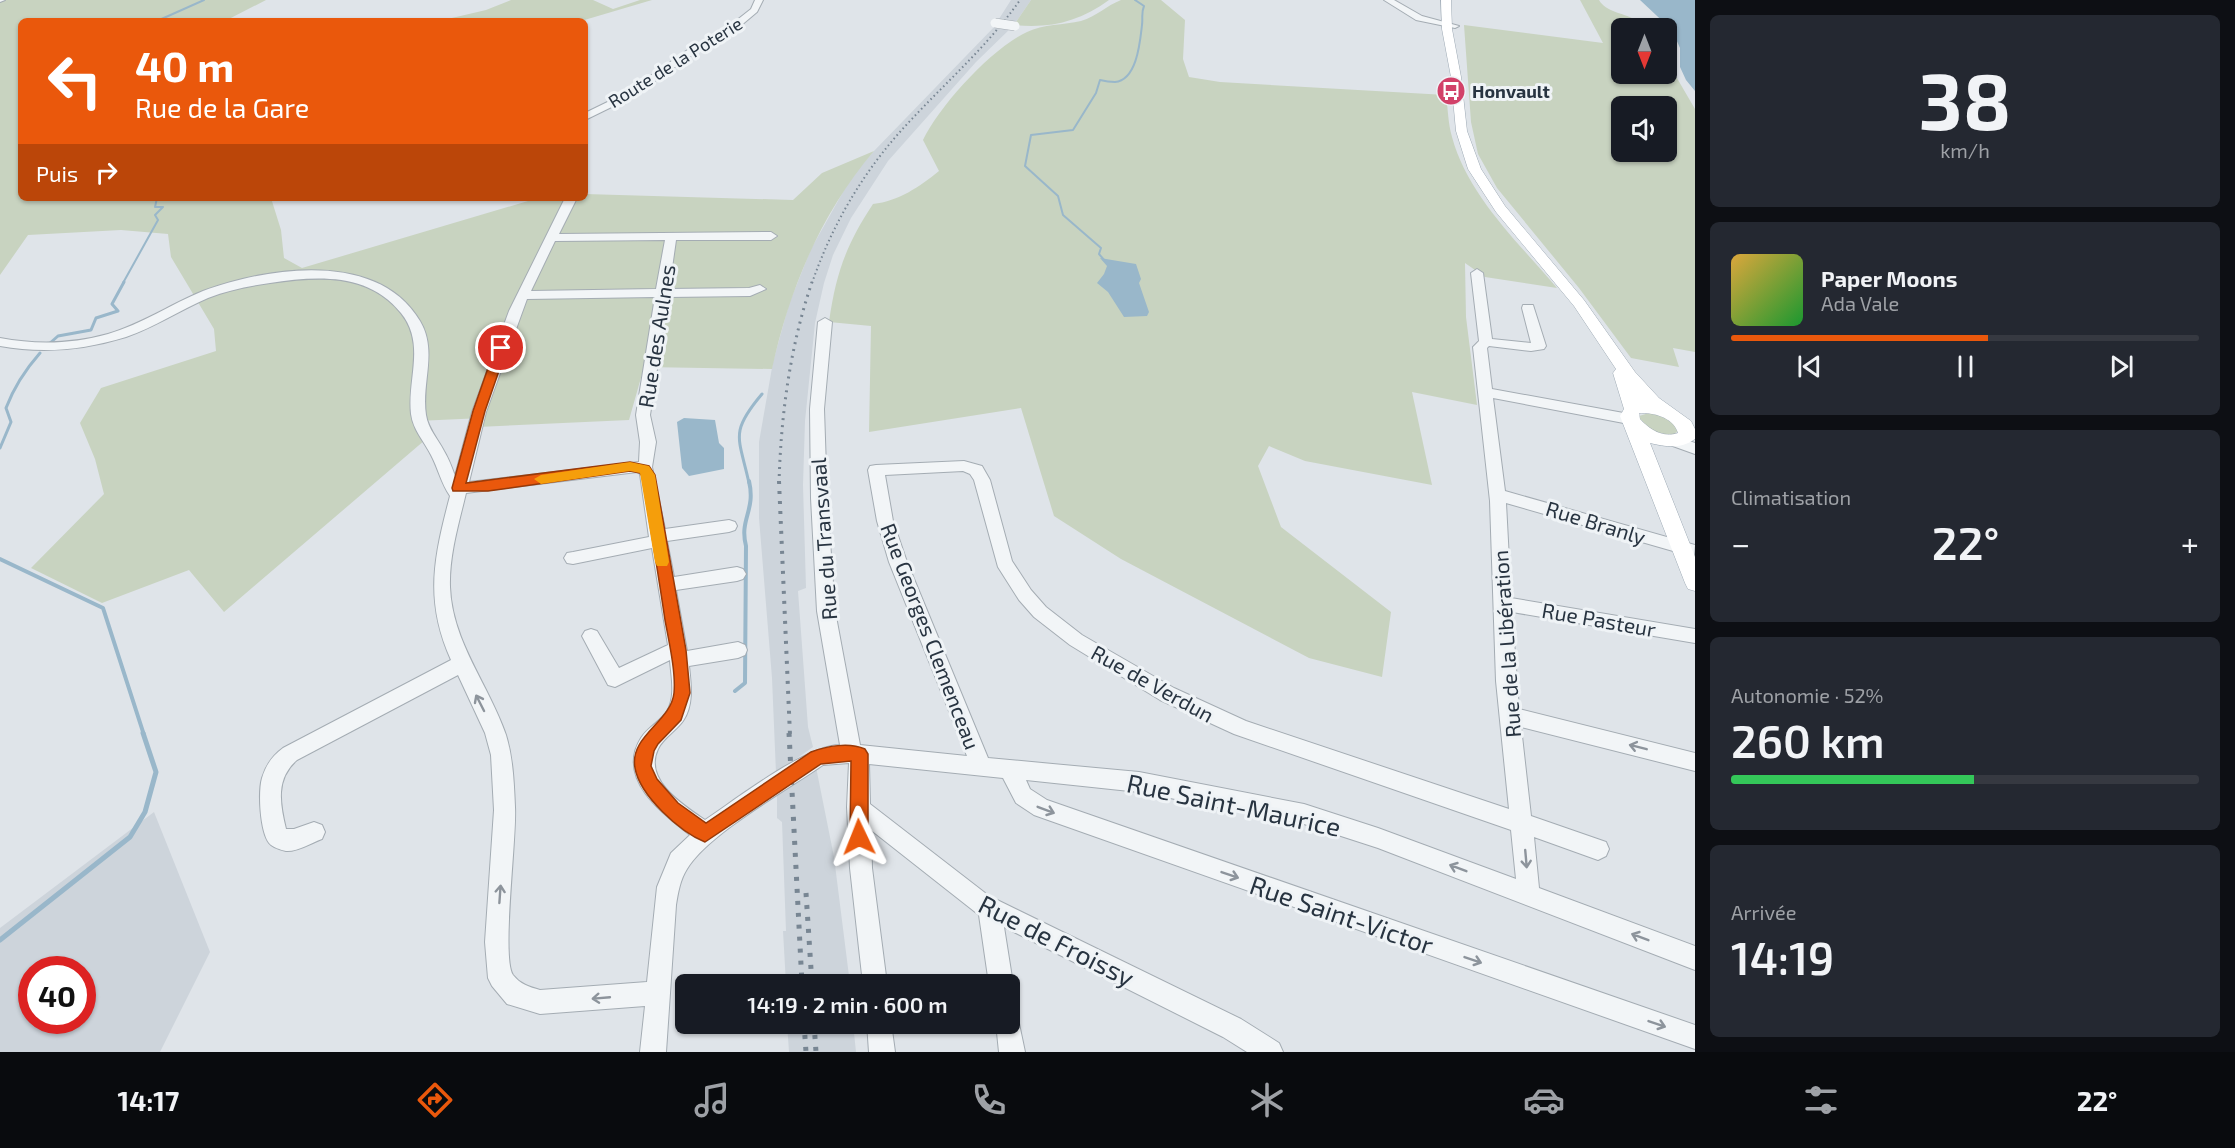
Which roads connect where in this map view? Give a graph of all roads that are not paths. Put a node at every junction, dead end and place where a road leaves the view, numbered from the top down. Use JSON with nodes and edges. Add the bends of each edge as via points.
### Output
{"nodes":[{"id":1,"x":759,"y":0,"type":"edge"},
{"id":2,"x":1388,"y":0,"type":"edge"},
{"id":3,"x":1448,"y":0,"type":"edge"},
{"id":4,"x":995,"y":23,"type":"dead end"},
{"id":5,"x":1451,"y":23,"type":"junction"},
{"id":6,"x":1014,"y":26,"type":"dead end"},
{"id":7,"x":588,"y":116,"type":"edge"},
{"id":8,"x":570,"y":201,"type":"edge"},
{"id":9,"x":771,"y":236,"type":"dead end"},
{"id":10,"x":671,"y":237,"type":"junction"},
{"id":11,"x":551,"y":238,"type":"junction"},
{"id":12,"x":1478,"y":273,"type":"dead end"},
{"id":13,"x":760,"y":289,"type":"dead end"},
{"id":14,"x":662,"y":293,"type":"junction"},
{"id":15,"x":522,"y":295,"type":"junction"},
{"id":16,"x":1528,"y":308,"type":"dead end"},
{"id":17,"x":825,"y":322,"type":"dead end"},
{"id":18,"x":0,"y":342,"type":"edge"},
{"id":19,"x":1486,"y":342,"type":"junction"},
{"id":20,"x":1610,"y":349,"type":"junction"},
{"id":21,"x":1485,"y":392,"type":"junction"},
{"id":22,"x":1632,"y":418,"type":"junction"},
{"id":23,"x":1681,"y":419,"type":"edge"},
{"id":24,"x":1673,"y":441,"type":"junction"},
{"id":25,"x":1695,"y":449,"type":"edge"},
{"id":26,"x":644,"y":469,"type":"junction"},
{"id":27,"x":876,"y":470,"type":"joint"},
{"id":28,"x":457,"y":491,"type":"junction"},
{"id":29,"x":1497,"y":495,"type":"junction"},
{"id":30,"x":729,"y":526,"type":"dead end"},
{"id":31,"x":658,"y":539,"type":"junction"},
{"id":32,"x":1690,"y":551,"type":"edge"},
{"id":33,"x":573,"y":558,"type":"dead end"},
{"id":34,"x":737,"y":574,"type":"dead end"},
{"id":35,"x":1695,"y":583,"type":"edge"},
{"id":36,"x":667,"y":585,"type":"junction"},
{"id":37,"x":1502,"y":603,"type":"junction"},
{"id":38,"x":591,"y":636,"type":"dead end"},
{"id":39,"x":1695,"y":636,"type":"edge"},
{"id":40,"x":738,"y":650,"type":"dead end"},
{"id":41,"x":679,"y":655,"type":"junction"},
{"id":42,"x":461,"y":664,"type":"junction"},
{"id":43,"x":1509,"y":715,"type":"junction"},
{"id":44,"x":855,"y":754,"type":"junction"},
{"id":45,"x":1695,"y":762,"type":"edge"},
{"id":46,"x":981,"y":765,"type":"junction"},
{"id":47,"x":1008,"y":768,"type":"junction"},
{"id":48,"x":858,"y":807,"type":"junction"},
{"id":49,"x":1520,"y":822,"type":"junction"},
{"id":50,"x":314,"y":832,"type":"dead end"},
{"id":51,"x":705,"y":833,"type":"junction"},
{"id":52,"x":1598,"y":849,"type":"dead end"},
{"id":53,"x":1529,"y":895,"type":"junction"},
{"id":54,"x":989,"y":908,"type":"junction"},
{"id":55,"x":1695,"y":958,"type":"edge"},
{"id":56,"x":874,"y":974,"type":"edge"},
{"id":57,"x":1000,"y":974,"type":"edge"},
{"id":58,"x":659,"y":993,"type":"junction"},
{"id":59,"x":880,"y":1034,"type":"edge"},
{"id":60,"x":1010,"y":1034,"type":"edge"},
{"id":61,"x":1695,"y":1037,"type":"edge"},
{"id":62,"x":653,"y":1052,"type":"edge"},
{"id":63,"x":882,"y":1052,"type":"edge"},
{"id":64,"x":1012,"y":1052,"type":"edge"},
{"id":65,"x":1270,"y":1052,"type":"edge"}],
"edges":[{"from":1,"to":7,"type":"street","name":"Route de la Poterie","via":[[738,24],[629,95]]},
{"from":2,"to":5,"type":"street","via":[[1427,20]]},
{"from":3,"to":5,"type":"main road"},
{"from":4,"to":6,"type":"street","bridge":true},
{"from":5,"to":20,"type":"main road","via":[[1462,138],[1478,175],[1575,297]]},
{"from":8,"to":11,"type":"street"},
{"from":9,"to":10,"type":"street"},
{"from":10,"to":11,"type":"street"},
{"from":10,"to":14,"type":"street","name":"Rue des Aulnes"},
{"from":11,"to":15,"type":"street"},
{"from":12,"to":19,"type":"street"},
{"from":13,"to":14,"type":"street"},
{"from":14,"to":15,"type":"street"},
{"from":14,"to":26,"type":"street","name":"Rue des Aulnes","via":[[643,415],[649,457]]},
{"from":15,"to":28,"type":"street","via":[[479,411]]},
{"from":16,"to":19,"type":"street","via":[[1539,346]]},
{"from":17,"to":44,"type":"street","name":"Rue du Transvaal","via":[[817,409],[826,611]]},
{"from":18,"to":28,"type":"street","via":[[48,348],[88,343],[155,321],[218,290],[299,274],[321,273],[362,281],[380,288],[401,304],[419,331],[424,351],[418,395],[420,422],[439,454],[450,485]]},
{"from":19,"to":21,"type":"street","name":"Rue de la Libération","via":[[1480,345]]},
{"from":20,"to":22,"type":"main road","via":[[1629,393]]},
{"from":20,"to":23,"type":"main road","via":[[1648,397]]},
{"from":21,"to":22,"type":"street"},
{"from":21,"to":29,"type":"street","name":"Rue de la Libération"},
{"from":22,"to":23,"type":"main road","via":[[1649,408]]},
{"from":22,"to":24,"type":"main road","via":[[1652,436]]},
{"from":22,"to":32,"type":"main road"},
{"from":23,"to":24,"type":"main road","via":[[1688,435]]},
{"from":24,"to":25,"type":"street"},
{"from":24,"to":32,"type":"main road","via":[[1658,445],[1655,451]]},
{"from":26,"to":28,"type":"street","via":[[630,467]]},
{"from":26,"to":31,"type":"street"},
{"from":27,"to":46,"type":"street","name":"Rue Georges Clemenceau","via":[[894,551]]},
{"from":27,"to":49,"type":"street","name":"Rue de Verdun","via":[[960,465],[976,471],[982,480],[1004,562],[1029,600],[1076,640],[1167,694],[1215,719]]},
{"from":28,"to":42,"type":"street","via":[[440,580]]},
{"from":29,"to":32,"type":"street","name":"Rue Branly"},
{"from":29,"to":37,"type":"street","name":"Rue de la Libération"},
{"from":30,"to":31,"type":"street"},
{"from":31,"to":33,"type":"street"},
{"from":31,"to":36,"type":"street"},
{"from":32,"to":35,"type":"main road"},
{"from":34,"to":36,"type":"street"},
{"from":36,"to":41,"type":"street"},
{"from":37,"to":39,"type":"street","name":"Rue Pasteur"},
{"from":37,"to":43,"type":"street","name":"Rue de la Libération"},
{"from":38,"to":41,"type":"street","via":[[615,679],[661,655]]},
{"from":40,"to":41,"type":"street"},
{"from":41,"to":51,"type":"street","via":[[681,704],[672,720],[649,743],[643,766],[646,778],[672,809]]},
{"from":42,"to":50,"type":"street","via":[[280,761],[270,782],[276,835],[287,841]]},
{"from":58,"to":42,"type":"street","one_way":true,"via":[[540,1002],[523,999],[503,984],[497,952],[505,810],[501,755],[495,733]]},
{"from":45,"to":43,"type":"street","one_way":true},
{"from":43,"to":49,"type":"street","name":"Rue de la Libération"},
{"from":44,"to":46,"type":"street","name":"Rue Saint-Maurice"},
{"from":44,"to":48,"type":"street","name":"Rue du Transvaal"},
{"from":44,"to":51,"type":"street","name":"Rue Saint-Maurice","via":[[825,755],[812,760]]},
{"from":46,"to":47,"type":"street","name":"Rue Saint-Maurice"},
{"from":53,"to":47,"type":"street","name":"Rue Saint-Maurice","one_way":true,"via":[[1305,814],[1139,782]]},
{"from":47,"to":61,"type":"street","name":"Rue Saint-Victor","one_way":true,"via":[[1023,796],[1041,808]]},
{"from":48,"to":54,"type":"street","name":"Rue de Froissy"},
{"from":48,"to":56,"type":"street","name":"Rue du Transvaal"},
{"from":49,"to":52,"type":"street"},
{"from":49,"to":53,"type":"street","name":"Rue de la Libération","one_way":true},
{"from":51,"to":58,"type":"street","name":"Rue Saint-Maurice","via":[[679,861],[668,887]]},
{"from":55,"to":53,"type":"street","name":"Rue Saint-Maurice","one_way":true},
{"from":54,"to":57,"type":"street"},
{"from":54,"to":65,"type":"street","name":"Rue de Froissy","via":[[1232,1028]]},
{"from":58,"to":62,"type":"street","name":"Rue Saint-Maurice"},
{"from":59,"to":63,"type":"street"},
{"from":60,"to":64,"type":"street"}]}
